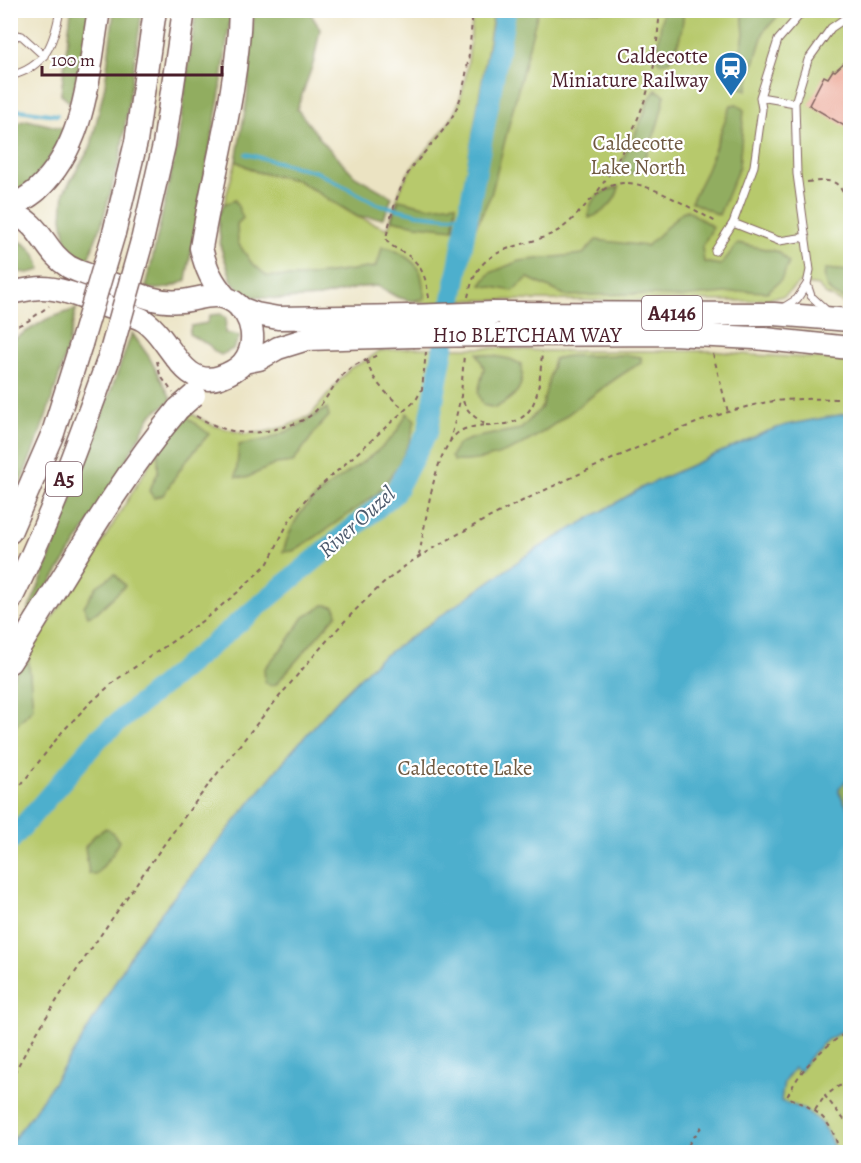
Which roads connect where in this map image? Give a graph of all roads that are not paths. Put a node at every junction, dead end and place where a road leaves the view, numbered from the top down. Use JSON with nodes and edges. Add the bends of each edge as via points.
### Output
{"nodes":[{"id":1,"x":60,"y":10,"type":"edge"},
{"id":2,"x":99,"y":10,"type":"edge"},
{"id":3,"x":155,"y":10,"type":"edge"},
{"id":4,"x":184,"y":10,"type":"edge"},
{"id":5,"x":240,"y":10,"type":"edge"},
{"id":6,"x":804,"y":10,"type":"edge"},
{"id":7,"x":850,"y":15,"type":"edge"},
{"id":8,"x":10,"y":43,"type":"edge"},
{"id":9,"x":44,"y":57,"type":"junction"},
{"id":10,"x":10,"y":76,"type":"edge"},
{"id":11,"x":760,"y":97,"type":"junction"},
{"id":12,"x":795,"y":103,"type":"junction"},
{"id":13,"x":10,"y":208,"type":"edge"},
{"id":14,"x":10,"y":213,"type":"edge"},
{"id":15,"x":733,"y":223,"type":"junction"},
{"id":16,"x":806,"y":237,"type":"junction"},
{"id":17,"x":714,"y":251,"type":"dead end"},
{"id":18,"x":807,"y":284,"type":"junction"},
{"id":19,"x":10,"y":293,"type":"edge"},
{"id":20,"x":233,"y":303,"type":"junction"},
{"id":21,"x":774,"y":314,"type":"junction"},
{"id":22,"x":844,"y":320,"type":"edge"},
{"id":23,"x":411,"y":326,"type":"junction"},
{"id":24,"x":850,"y":348,"type":"edge"},
{"id":25,"x":243,"y":362,"type":"junction"},
{"id":26,"x":213,"y":379,"type":"junction"},
{"id":27,"x":10,"y":532,"type":"edge"},
{"id":28,"x":10,"y":601,"type":"edge"},
{"id":29,"x":10,"y":662,"type":"edge"}],
"edges":[{"from":1,"to":9,"type":"lane","via":[[56,36]]},
{"from":2,"to":13,"type":"highway","via":[[85,99],[75,133],[58,166],[36,190]]},
{"from":3,"to":27,"type":"highway","number":"A5","bridge":true,"via":[[136,142],[114,233],[52,433]]},
{"from":4,"to":28,"type":"highway","number":"A5","bridge":true,"via":[[164,145],[110,355],[37,547]]},
{"from":5,"to":20,"type":"highway","via":[[228,113],[201,248],[209,276]]},
{"from":6,"to":11,"type":"lane","via":[[778,40]]},
{"from":7,"to":12,"type":"lane","via":[[831,28],[808,60]]},
{"from":8,"to":9,"type":"lane","via":[[17,35],[22,36]]},
{"from":9,"to":10,"type":"lane","via":[[23,73]]},
{"from":11,"to":12,"type":"lane"},
{"from":11,"to":15,"type":"lane","via":[[762,109],[754,166]]},
{"from":12,"to":16,"type":"lane"},
{"from":14,"to":20,"type":"highway","name":"H10 BLETCHAM WAY","via":[[35,227],[54,255],[70,267],[150,298],[180,301],[215,295]]},
{"from":15,"to":16,"type":"lane","via":[[779,241]]},
{"from":15,"to":17,"type":"lane"},
{"from":16,"to":18,"type":"lane","via":[[810,270]]},
{"from":18,"to":21,"type":"lane","via":[[797,299]]},
{"from":18,"to":22,"type":"lane","via":[[817,303]]},
{"from":19,"to":26,"type":"highway","via":[[41,288],[60,290],[142,320],[161,336],[190,373]]},
{"from":20,"to":23,"type":"highway","name":"H10 BLETCHAM WAY","number":"A4146","via":[[256,314],[278,318]]},
{"from":20,"to":25,"type":"highway","via":[[248,318],[252,329]]},
{"from":21,"to":22,"type":"highway","name":"H10 BLETCHAM WAY","number":"A4146"},
{"from":21,"to":23,"type":"highway","name":"H10 BLETCHAM WAY","number":"A4146","bridge":true,"via":[[494,313]]},
{"from":23,"to":24,"type":"highway","name":"H10 BLETCHAM WAY","number":"A4146","bridge":true,"via":[[499,335],[672,334],[755,338]]},
{"from":23,"to":25,"type":"highway","name":"H10 BLETCHAM WAY","number":"A4146","via":[[307,339]]},
{"from":25,"to":26,"type":"highway","name":"H10 BLETCHAM WAY","via":[[228,374]]},
{"from":26,"to":29,"type":"highway","name":"H10 BLETCHAM WAY","via":[[162,429],[95,525]]}]}
